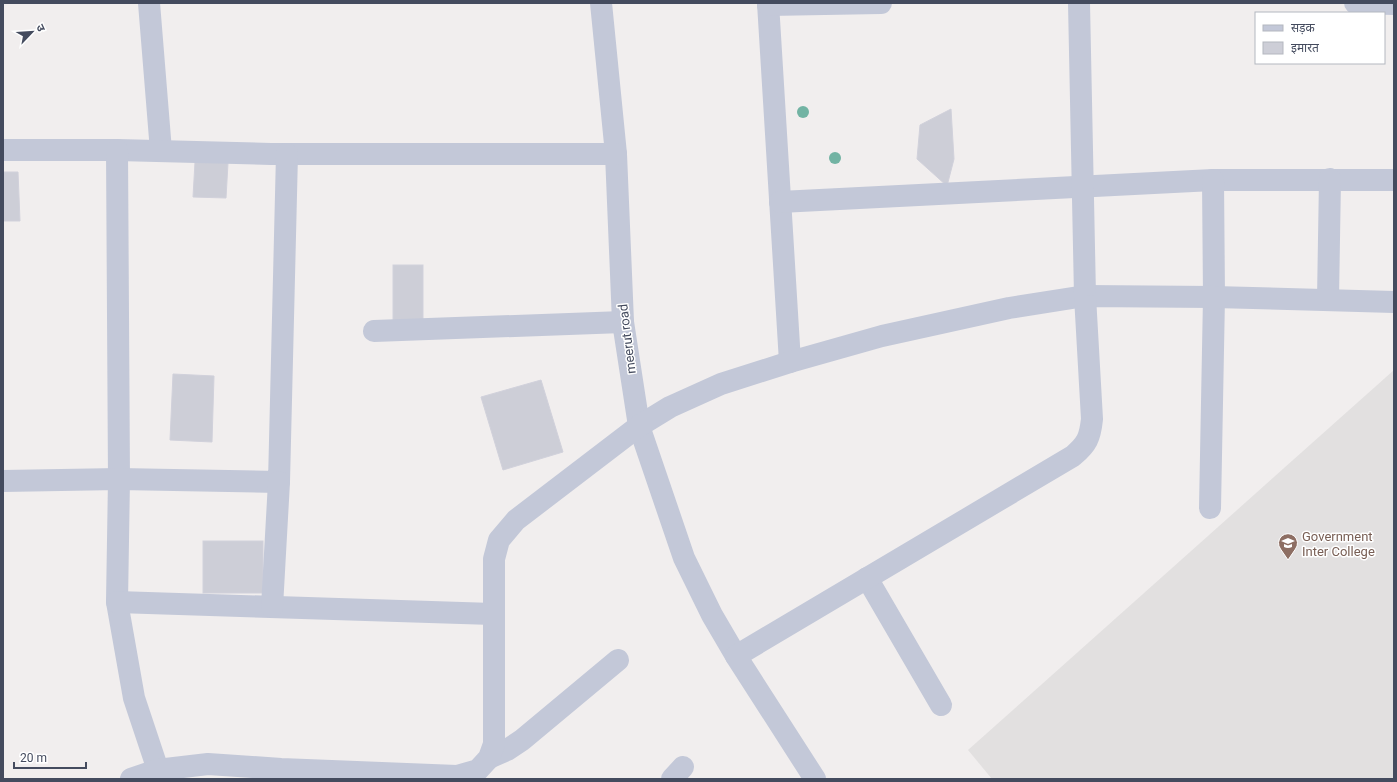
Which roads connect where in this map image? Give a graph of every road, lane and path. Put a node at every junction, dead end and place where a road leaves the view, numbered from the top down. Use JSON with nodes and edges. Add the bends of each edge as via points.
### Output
{"nodes":[{"id":1,"x":149,"y":3,"type":"edge"},
{"id":2,"x":601,"y":3,"type":"edge"},
{"id":3,"x":881,"y":3,"type":"edge"},
{"id":4,"x":1079,"y":3,"type":"edge"},
{"id":5,"x":1355,"y":3,"type":"edge"},
{"id":6,"x":768,"y":4,"type":"edge"},
{"id":7,"x":1394,"y":4,"type":"edge"},
{"id":8,"x":3,"y":150,"type":"edge"},
{"id":9,"x":117,"y":150,"type":"junction"},
{"id":10,"x":161,"y":150,"type":"junction"},
{"id":11,"x":287,"y":154,"type":"junction"},
{"id":12,"x":616,"y":154,"type":"junction"},
{"id":13,"x":1330,"y":179,"type":"junction"},
{"id":14,"x":1213,"y":180,"type":"junction"},
{"id":15,"x":1394,"y":180,"type":"edge"},
{"id":16,"x":1084,"y":187,"type":"junction"},
{"id":17,"x":780,"y":202,"type":"junction"},
{"id":18,"x":1085,"y":296,"type":"junction"},
{"id":19,"x":1214,"y":297,"type":"junction"},
{"id":20,"x":1328,"y":299,"type":"junction"},
{"id":21,"x":1394,"y":302,"type":"edge"},
{"id":22,"x":623,"y":322,"type":"junction"},
{"id":23,"x":374,"y":331,"type":"dead end"},
{"id":24,"x":790,"y":362,"type":"junction"},
{"id":25,"x":639,"y":426,"type":"junction"},
{"id":26,"x":120,"y":479,"type":"junction"},
{"id":27,"x":3,"y":481,"type":"edge"},
{"id":28,"x":279,"y":482,"type":"junction"},
{"id":29,"x":1210,"y":508,"type":"dead end"},
{"id":30,"x":867,"y":578,"type":"junction"},
{"id":31,"x":117,"y":602,"type":"junction"},
{"id":32,"x":272,"y":607,"type":"junction"},
{"id":33,"x":493,"y":614,"type":"junction"},
{"id":34,"x":736,"y":656,"type":"junction"},
{"id":35,"x":618,"y":660,"type":"dead end"},
{"id":36,"x":941,"y":705,"type":"dead end"},
{"id":37,"x":489,"y":758,"type":"junction"},
{"id":38,"x":282,"y":774,"type":"edge"},
{"id":39,"x":159,"y":775,"type":"edge"},
{"id":40,"x":420,"y":777,"type":"edge"},
{"id":41,"x":131,"y":779,"type":"edge"},
{"id":42,"x":815,"y":779,"type":"edge"}],
"edges":[{"from":1,"to":10,"type":"street"},
{"from":2,"to":12,"type":"street","name":"meerut road"},
{"from":3,"to":6,"type":"street"},
{"from":4,"to":16,"type":"street"},
{"from":5,"to":7,"type":"street"},
{"from":6,"to":17,"type":"street"},
{"from":8,"to":9,"type":"street"},
{"from":9,"to":10,"type":"street"},
{"from":9,"to":26,"type":"street"},
{"from":10,"to":11,"type":"street"},
{"from":11,"to":12,"type":"street"},
{"from":11,"to":28,"type":"street"},
{"from":12,"to":22,"type":"street","name":"meerut road"},
{"from":13,"to":14,"type":"street"},
{"from":13,"to":15,"type":"street"},
{"from":13,"to":20,"type":"street"},
{"from":14,"to":16,"type":"street"},
{"from":14,"to":19,"type":"street"},
{"from":16,"to":17,"type":"street"},
{"from":16,"to":18,"type":"street"},
{"from":17,"to":24,"type":"street"},
{"from":18,"to":19,"type":"street"},
{"from":18,"to":24,"type":"street","via":[[1009,308],[882,336]]},
{"from":18,"to":30,"type":"street","via":[[1092,418],[1091,435],[1083,447],[1073,456]]},
{"from":19,"to":20,"type":"street"},
{"from":19,"to":29,"type":"street"},
{"from":20,"to":21,"type":"street"},
{"from":22,"to":23,"type":"street"},
{"from":22,"to":25,"type":"street","name":"meerut road"},
{"from":24,"to":25,"type":"street","via":[[722,384],[670,407]]},
{"from":25,"to":33,"type":"street","via":[[506,530],[499,540],[494,559]]},
{"from":25,"to":34,"type":"street","name":"meerut road","via":[[684,558]]},
{"from":26,"to":27,"type":"street"},
{"from":26,"to":28,"type":"street"},
{"from":26,"to":31,"type":"street"},
{"from":28,"to":32,"type":"street"},
{"from":30,"to":34,"type":"street"},
{"from":30,"to":36,"type":"street"},
{"from":31,"to":32,"type":"street"},
{"from":31,"to":39,"type":"street","via":[[134,698]]},
{"from":32,"to":33,"type":"street"},
{"from":33,"to":37,"type":"street","via":[[495,731]]},
{"from":34,"to":42,"type":"street","name":"meerut road"},
{"from":35,"to":37,"type":"street","via":[[522,740]]},
{"from":37,"to":40,"type":"street","via":[[478,770],[456,776]]},
{"from":38,"to":39,"type":"street","via":[[208,764]]},
{"from":38,"to":40,"type":"street"},
{"from":39,"to":41,"type":"street"}]}
